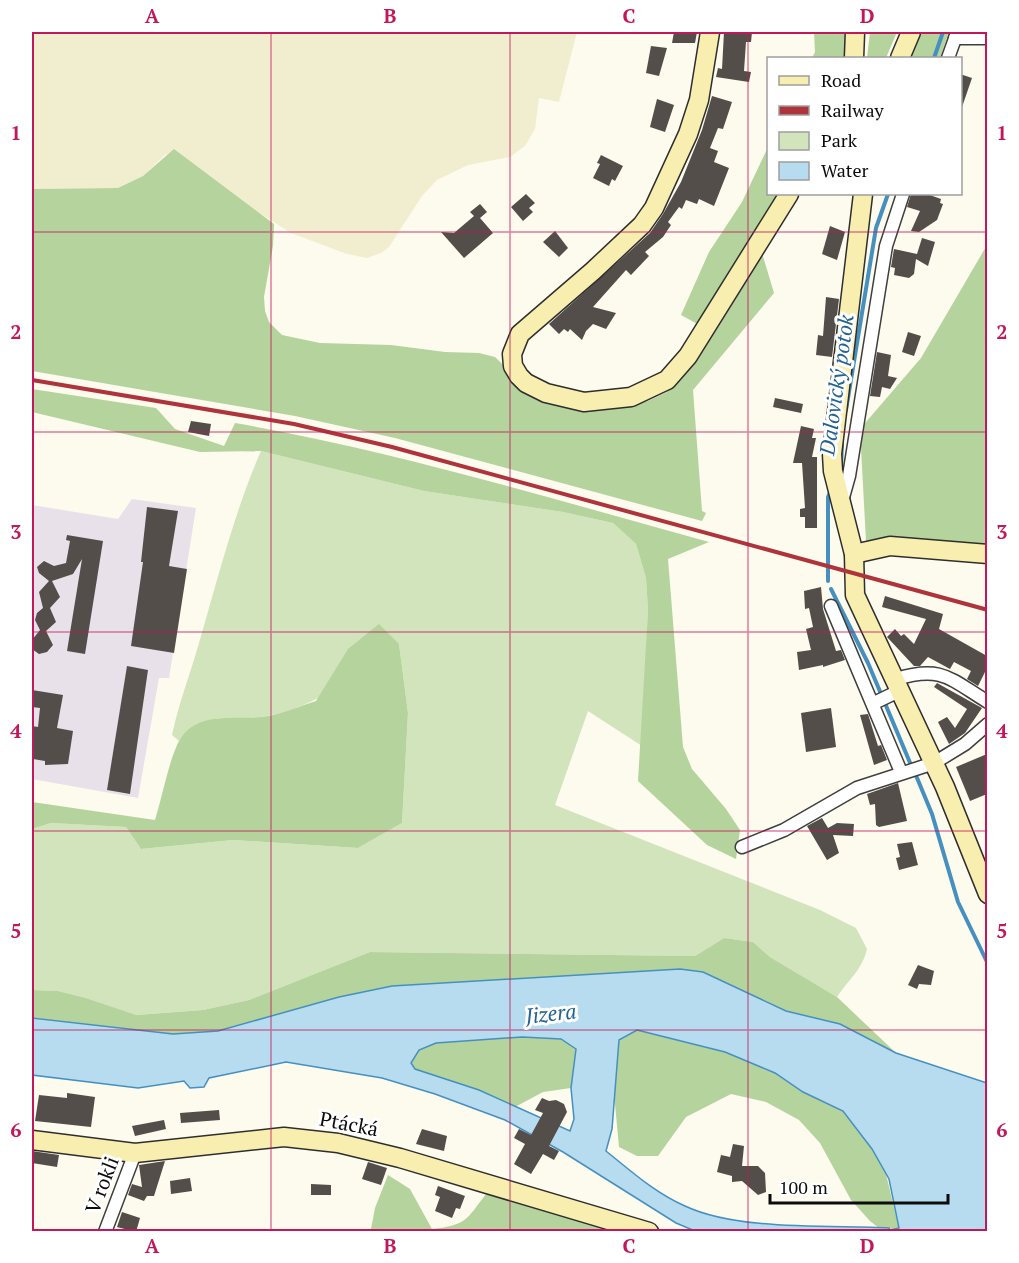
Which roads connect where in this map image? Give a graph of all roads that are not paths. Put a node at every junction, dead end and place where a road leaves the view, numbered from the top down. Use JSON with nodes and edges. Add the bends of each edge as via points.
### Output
{"nodes":[{"id":1,"x":710,"y":32,"type":"edge"},
{"id":2,"x":855,"y":32,"type":"edge"},
{"id":3,"x":911,"y":32,"type":"edge"},
{"id":4,"x":956,"y":35,"type":"edge"},
{"id":5,"x":987,"y":38,"type":"edge"},
{"id":6,"x":854,"y":57,"type":"edge"},
{"id":7,"x":900,"y":57,"type":"edge"},
{"id":8,"x":948,"y":57,"type":"edge"},
{"id":9,"x":788,"y":195,"type":"edge"},
{"id":10,"x":862,"y":195,"type":"edge"},
{"id":11,"x":903,"y":195,"type":"edge"},
{"id":12,"x":840,"y":496,"type":"junction"},
{"id":13,"x":854,"y":554,"type":"junction"},
{"id":14,"x":987,"y":554,"type":"edge"},
{"id":15,"x":831,"y":606,"type":"dead end"},
{"id":16,"x":899,"y":685,"type":"junction"},
{"id":17,"x":987,"y":702,"type":"edge"},
{"id":18,"x":874,"y":703,"type":"junction"},
{"id":19,"x":987,"y":724,"type":"edge"},
{"id":20,"x":934,"y":763,"type":"junction"},
{"id":21,"x":901,"y":772,"type":"junction"},
{"id":22,"x":742,"y":847,"type":"dead end"},
{"id":23,"x":987,"y":894,"type":"edge"},
{"id":24,"x":32,"y":1140,"type":"edge"},
{"id":25,"x":135,"y":1152,"type":"junction"},
{"id":26,"x":105,"y":1232,"type":"edge"},
{"id":27,"x":649,"y":1232,"type":"edge"}],
"edges":[{"from":1,"to":9,"type":"main road","via":[[699,100],[654,208],[642,225],[520,334],[512,354],[519,376],[546,393],[584,402],[630,397],[667,380],[688,356]]},
{"from":2,"to":6,"type":"main road"},
{"from":3,"to":7,"type":"main road"},
{"from":4,"to":5,"type":"street"},
{"from":4,"to":8,"type":"street"},
{"from":10,"to":12,"type":"main road","via":[[832,454]]},
{"from":11,"to":12,"type":"street","via":[[886,246],[849,476]]},
{"from":12,"to":13,"type":"main road"},
{"from":13,"to":14,"type":"main road","via":[[890,546]]},
{"from":13,"to":16,"type":"main road","via":[[855,594]]},
{"from":15,"to":18,"type":"street"},
{"from":16,"to":17,"type":"street","via":[[918,673],[942,674]]},
{"from":16,"to":18,"type":"street"},
{"from":16,"to":20,"type":"main road"},
{"from":18,"to":21,"type":"street"},
{"from":19,"to":20,"type":"street","via":[[965,744]]},
{"from":20,"to":21,"type":"street"},
{"from":20,"to":23,"type":"main road"},
{"from":21,"to":22,"type":"street","via":[[857,788],[784,830]]},
{"from":24,"to":25,"type":"main road","name":"Ptácká"},
{"from":25,"to":26,"type":"street","name":"V rokli"},
{"from":25,"to":27,"type":"main road","name":"Ptácká","via":[[284,1137],[338,1143]]}]}
